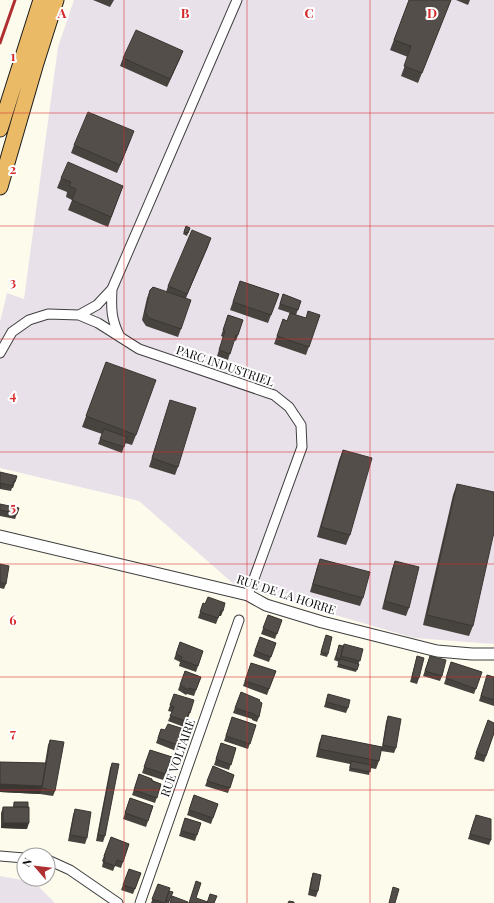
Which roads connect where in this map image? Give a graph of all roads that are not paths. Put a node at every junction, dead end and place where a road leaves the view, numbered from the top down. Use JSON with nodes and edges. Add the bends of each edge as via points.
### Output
{"nodes":[{"id":1,"x":41,"y":0,"type":"edge"},
{"id":2,"x":56,"y":0,"type":"edge"},
{"id":3,"x":238,"y":0,"type":"edge"},
{"id":4,"x":0,"y":128,"type":"edge"},
{"id":5,"x":0,"y":187,"type":"edge"},
{"id":6,"x":112,"y":290,"type":"junction"},
{"id":7,"x":79,"y":315,"type":"junction"},
{"id":8,"x":120,"y":337,"type":"junction"},
{"id":9,"x":0,"y":353,"type":"edge"},
{"id":10,"x":0,"y":536,"type":"edge"},
{"id":11,"x":248,"y":595,"type":"junction"},
{"id":12,"x":239,"y":620,"type":"dead end"},
{"id":13,"x":494,"y":654,"type":"edge"},
{"id":14,"x":0,"y":856,"type":"edge"},
{"id":15,"x":16,"y":857,"type":"edge"},
{"id":16,"x":56,"y":864,"type":"edge"},
{"id":17,"x":118,"y":903,"type":"edge"},
{"id":18,"x":140,"y":903,"type":"edge"}],
"edges":[{"from":1,"to":4,"type":"highway"},
{"from":2,"to":5,"type":"highway"},
{"from":3,"to":6,"type":"street"},
{"from":6,"to":7,"type":"street","via":[[97,305]]},
{"from":6,"to":8,"type":"street","via":[[111,310]]},
{"from":7,"to":8,"type":"street","name":"PARC INDUSTRIEL"},
{"from":7,"to":9,"type":"street","name":"PARC INDUSTRIEL","via":[[48,314],[29,320],[12,332]]},
{"from":8,"to":11,"type":"street","name":"PARC INDUSTRIEL","via":[[139,349],[274,395],[289,407],[301,426],[302,447]]},
{"from":10,"to":11,"type":"street","name":"RUE DE LA HORRE"},
{"from":11,"to":13,"type":"street","name":"RUE DE LA HORRE","via":[[266,605],[322,622],[430,649]]},
{"from":12,"to":18,"type":"street","name":"RUE VOLTAIRE"},
{"from":14,"to":15,"type":"street"},
{"from":16,"to":17,"type":"street","via":[[70,870]]}]}
